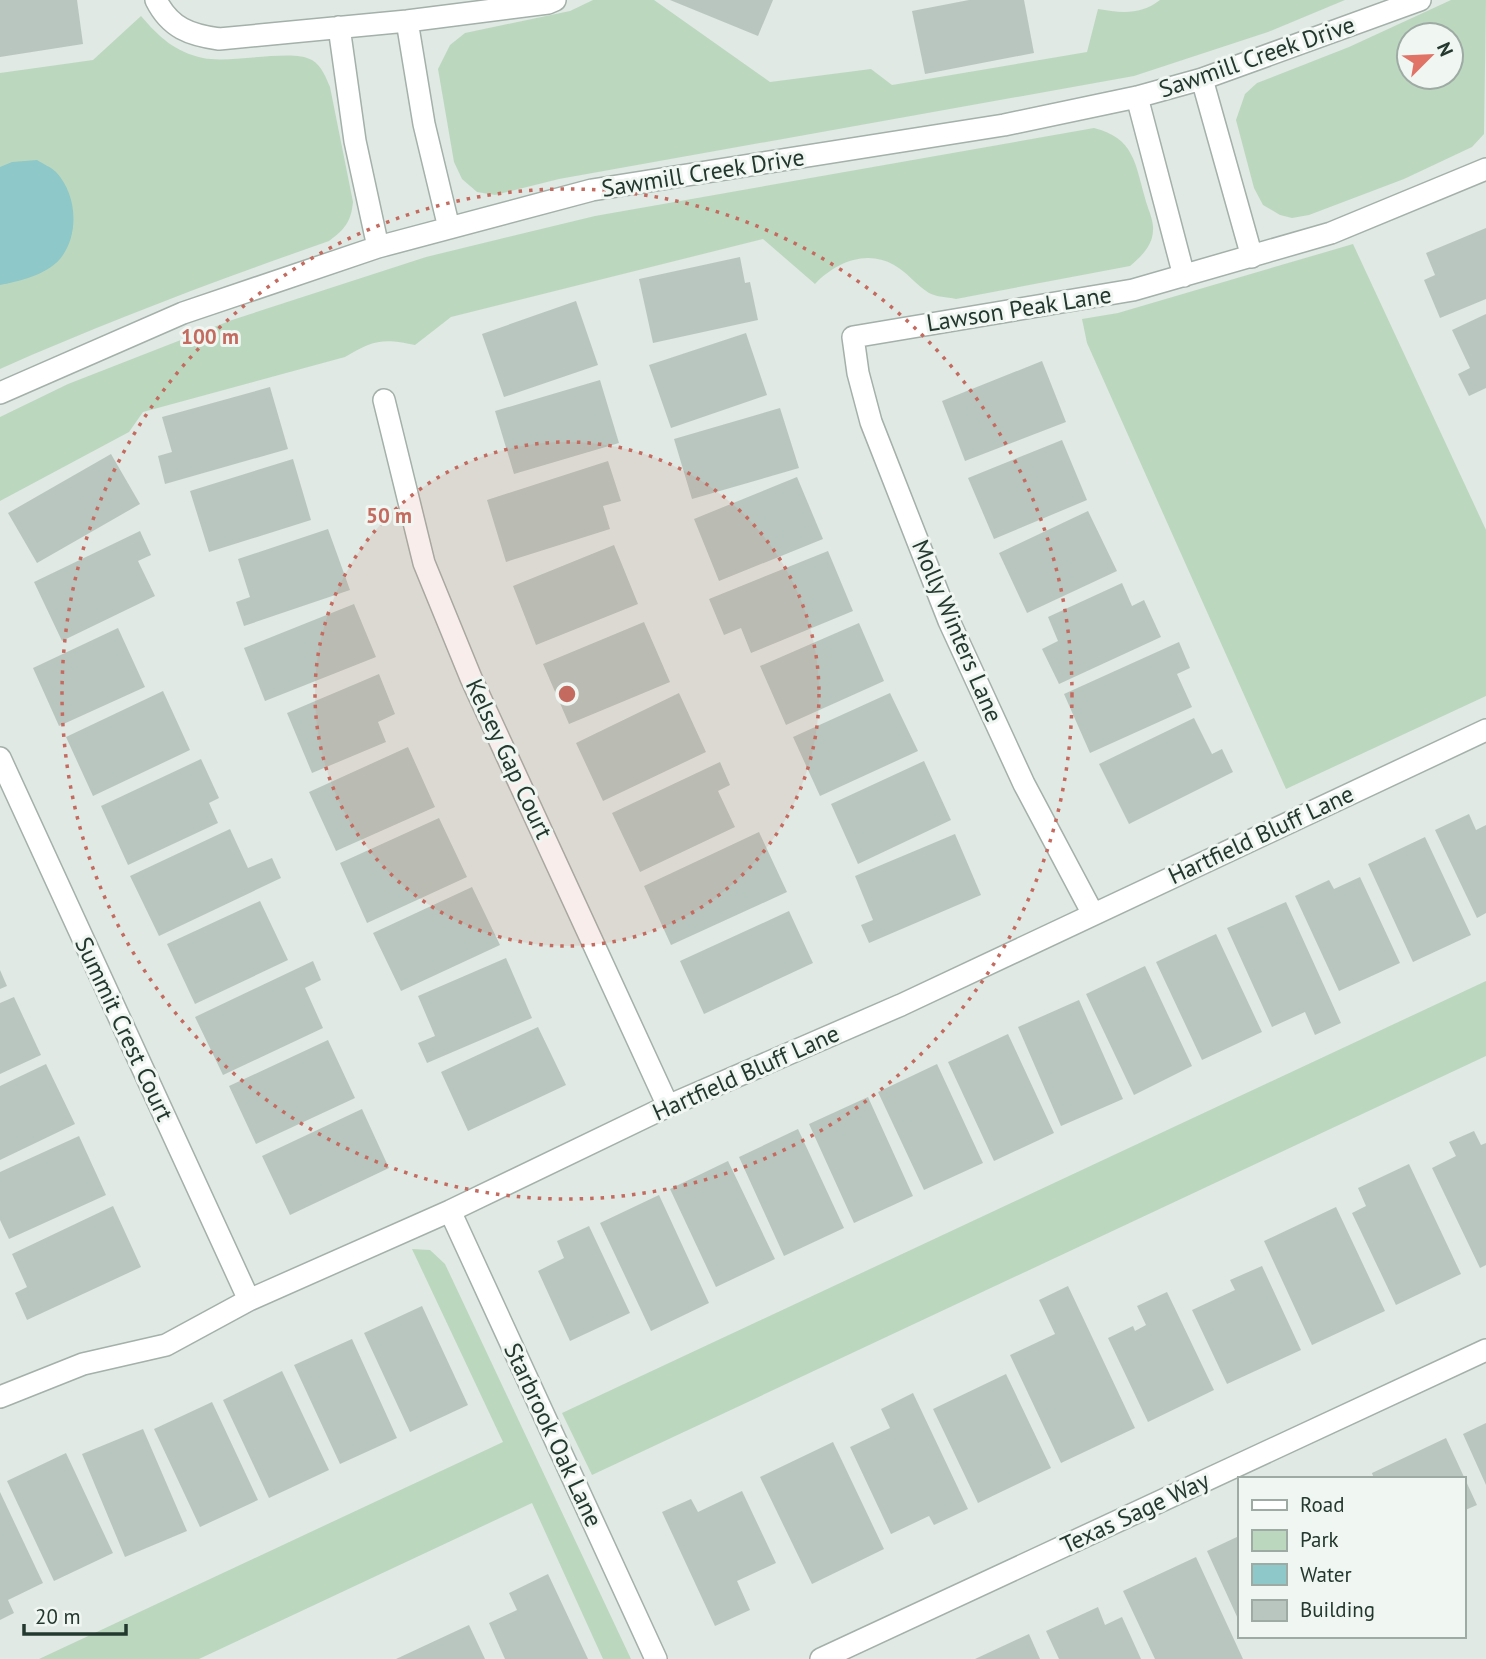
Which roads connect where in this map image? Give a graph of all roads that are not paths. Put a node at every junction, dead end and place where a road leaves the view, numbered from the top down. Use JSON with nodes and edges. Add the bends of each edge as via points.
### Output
{"nodes":[{"id":1,"x":156,"y":0,"type":"edge"},
{"id":2,"x":555,"y":0,"type":"edge"},
{"id":3,"x":1420,"y":0,"type":"edge"},
{"id":4,"x":407,"y":21,"type":"junction"},
{"id":5,"x":339,"y":27,"type":"junction"},
{"id":6,"x":1202,"y":79,"type":"junction"},
{"id":7,"x":1136,"y":97,"type":"junction"},
{"id":8,"x":1486,"y":169,"type":"edge"},
{"id":9,"x":449,"y":228,"type":"junction"},
{"id":10,"x":378,"y":247,"type":"junction"},
{"id":11,"x":1252,"y":257,"type":"junction"},
{"id":12,"x":1184,"y":276,"type":"junction"},
{"id":13,"x":853,"y":337,"type":"joint"},
{"id":14,"x":0,"y":393,"type":"edge"},
{"id":15,"x":384,"y":400,"type":"dead end"},
{"id":16,"x":1486,"y":730,"type":"edge"},
{"id":17,"x":0,"y":758,"type":"edge"},
{"id":18,"x":1093,"y":914,"type":"junction"},
{"id":19,"x":668,"y":1106,"type":"junction"},
{"id":20,"x":450,"y":1211,"type":"junction"},
{"id":21,"x":249,"y":1300,"type":"junction"},
{"id":22,"x":1486,"y":1350,"type":"edge"},
{"id":23,"x":0,"y":1397,"type":"edge"},
{"id":24,"x":656,"y":1659,"type":"edge"},
{"id":25,"x":821,"y":1659,"type":"edge"}],
"edges":[{"from":1,"to":5,"type":"street","via":[[171,22],[194,36],[219,39]]},
{"from":2,"to":4,"type":"street"},
{"from":3,"to":6,"type":"street","name":"Sawmill Creek Drive"},
{"from":4,"to":5,"type":"street"},
{"from":4,"to":9,"type":"street","via":[[424,124]]},
{"from":5,"to":10,"type":"street","via":[[355,141]]},
{"from":6,"to":7,"type":"street","name":"Sawmill Creek Drive"},
{"from":6,"to":11,"type":"street"},
{"from":7,"to":9,"type":"street","name":"Sawmill Creek Drive","via":[[1003,125],[592,190]]},
{"from":7,"to":12,"type":"street"},
{"from":8,"to":11,"type":"street","name":"Lawson Peak Lane","via":[[1331,233]]},
{"from":9,"to":10,"type":"street","name":"Sawmill Creek Drive"},
{"from":10,"to":14,"type":"street","name":"Sawmill Creek Drive","via":[[183,313]]},
{"from":11,"to":12,"type":"street","name":"Lawson Peak Lane"},
{"from":12,"to":13,"type":"street","name":"Lawson Peak Lane","via":[[1133,290]]},
{"from":13,"to":18,"type":"street","name":"Molly Winters Lane","via":[[871,422],[949,621],[1024,784]]},
{"from":15,"to":19,"type":"street","name":"Kelsey Gap Court","via":[[429,576],[471,678]]},
{"from":16,"to":18,"type":"street","name":"Hartfield Bluff Lane"},
{"from":17,"to":21,"type":"street","name":"Summit Crest Court"},
{"from":18,"to":19,"type":"street","name":"Hartfield Bluff Lane","via":[[901,1005]]},
{"from":19,"to":20,"type":"street","name":"Hartfield Bluff Lane"},
{"from":20,"to":21,"type":"street","name":"Hartfield Bluff Lane"},
{"from":20,"to":24,"type":"street","name":"Starbrook Oak Lane"},
{"from":21,"to":23,"type":"street","name":"Hartfield Bluff Lane","via":[[166,1345],[83,1364]]},
{"from":22,"to":25,"type":"street","name":"Texas Sage Way"}]}
